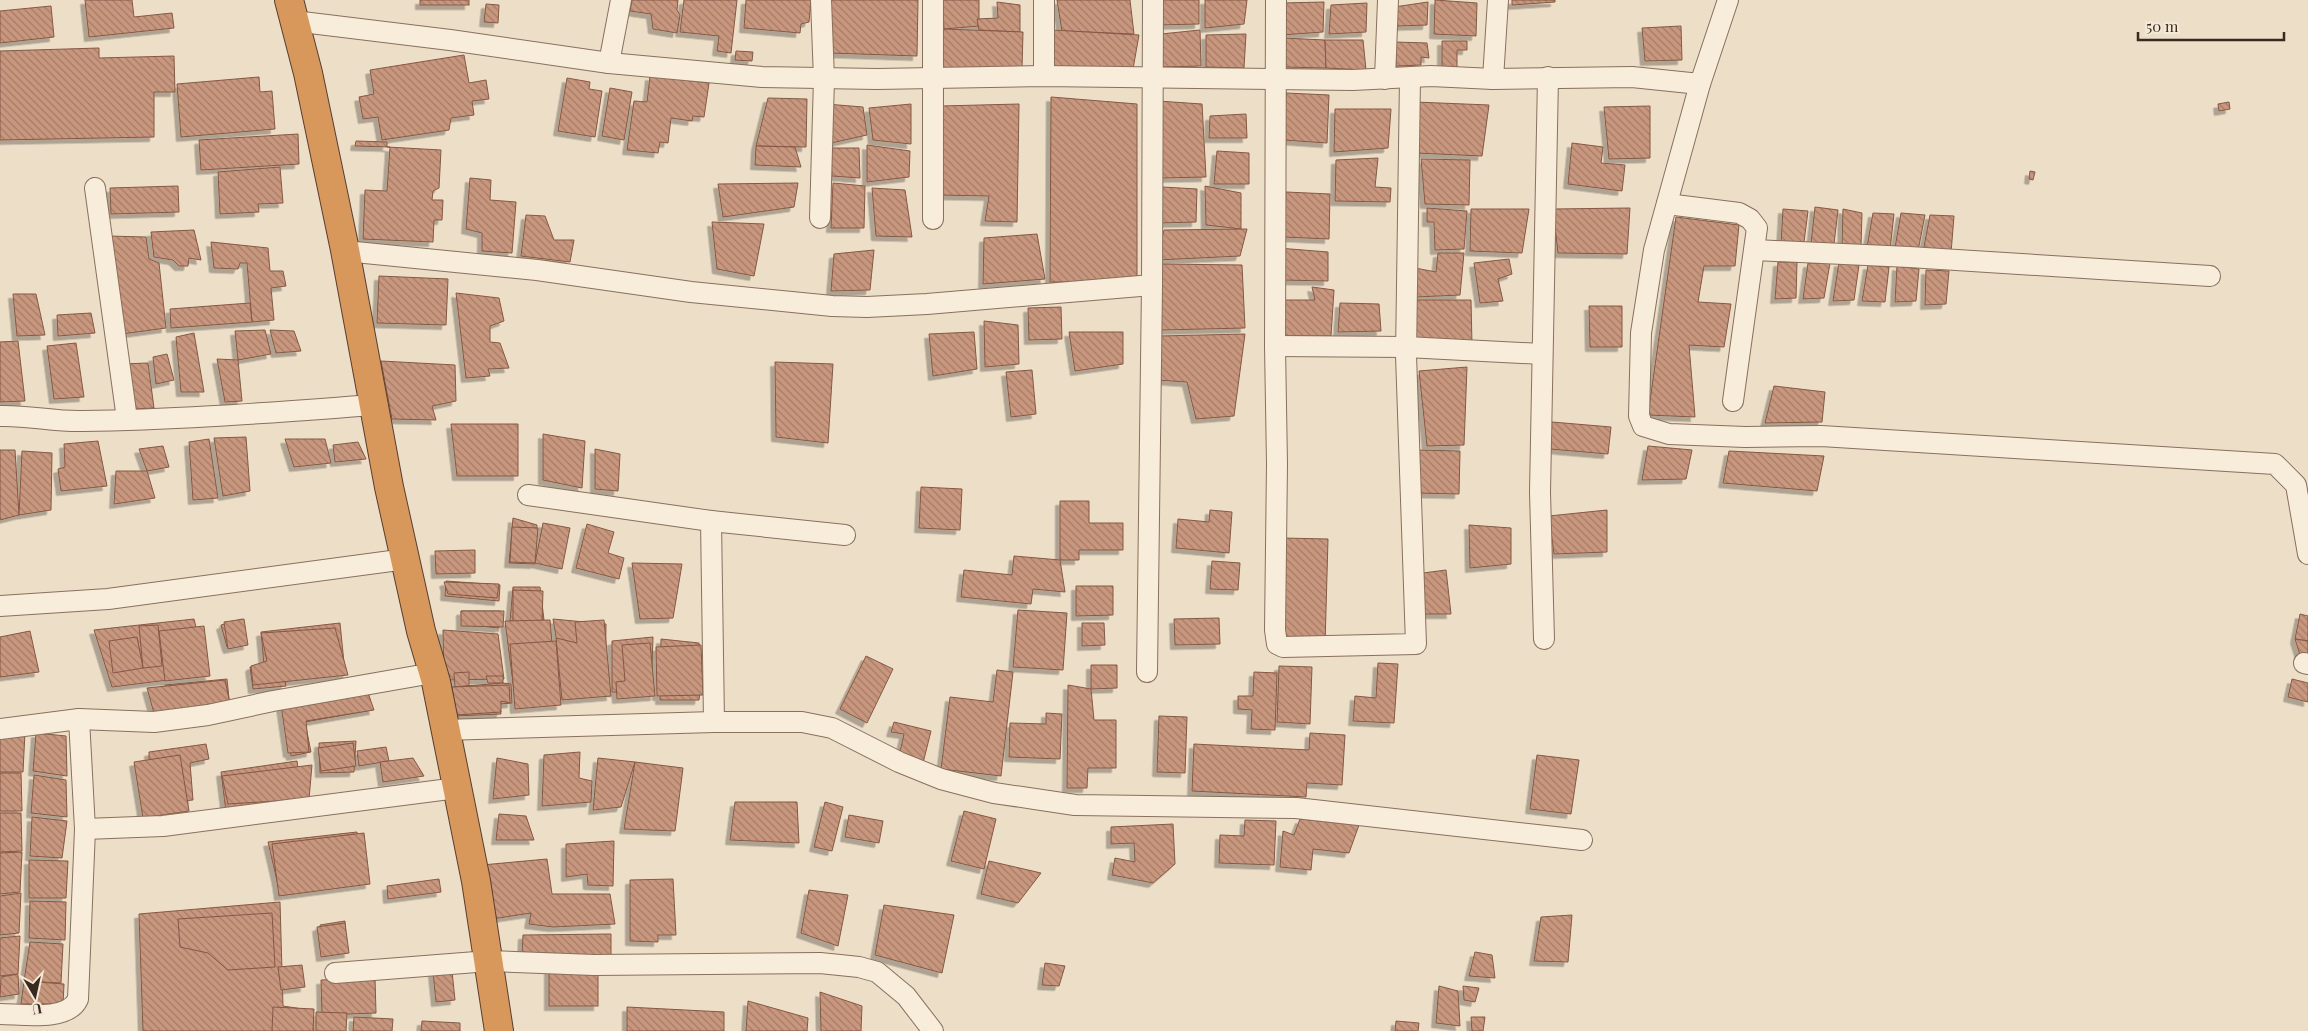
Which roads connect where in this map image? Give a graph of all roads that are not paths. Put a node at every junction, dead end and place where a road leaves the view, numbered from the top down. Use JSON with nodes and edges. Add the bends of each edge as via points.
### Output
{"nodes":[{"id":1,"x":621,"y":0,"type":"edge"},
{"id":2,"x":821,"y":0,"type":"edge"},
{"id":3,"x":933,"y":0,"type":"edge"},
{"id":4,"x":1044,"y":0,"type":"edge"},
{"id":5,"x":1153,"y":0,"type":"edge"},
{"id":6,"x":1276,"y":0,"type":"edge"},
{"id":7,"x":1388,"y":0,"type":"edge"},
{"id":8,"x":1498,"y":0,"type":"edge"},
{"id":9,"x":1728,"y":0,"type":"edge"},
{"id":10,"x":292,"y":11,"type":"edge"},
{"id":11,"x":609,"y":63,"type":"junction"},
{"id":12,"x":1044,"y":76,"type":"junction"},
{"id":13,"x":933,"y":78,"type":"junction"},
{"id":14,"x":1152,"y":78,"type":"junction"},
{"id":15,"x":1410,"y":78,"type":"junction"},
{"id":16,"x":1548,"y":78,"type":"junction"},
{"id":17,"x":824,"y":79,"type":"junction"},
{"id":18,"x":1277,"y":79,"type":"junction"},
{"id":19,"x":1385,"y":79,"type":"junction"},
{"id":20,"x":1493,"y":79,"type":"junction"},
{"id":21,"x":1700,"y":84,"type":"junction"},
{"id":22,"x":95,"y":188,"type":"dead end"},
{"id":23,"x":1667,"y":204,"type":"junction"},
{"id":24,"x":820,"y":218,"type":"dead end"},
{"id":25,"x":933,"y":218,"type":"dead end"},
{"id":26,"x":1755,"y":250,"type":"junction"},
{"id":27,"x":345,"y":251,"type":"junction"},
{"id":28,"x":2210,"y":276,"type":"dead end"},
{"id":29,"x":1152,"y":285,"type":"junction"},
{"id":30,"x":1275,"y":346,"type":"junction"},
{"id":31,"x":1406,"y":347,"type":"junction"},
{"id":32,"x":1542,"y":354,"type":"junction"},
{"id":33,"x":1733,"y":401,"type":"dead end"},
{"id":34,"x":374,"y":405,"type":"junction"},
{"id":35,"x":0,"y":416,"type":"edge"},
{"id":36,"x":127,"y":419,"type":"junction"},
{"id":37,"x":528,"y":495,"type":"dead end"},
{"id":38,"x":711,"y":521,"type":"junction"},
{"id":39,"x":845,"y":535,"type":"dead end"},
{"id":40,"x":2308,"y":554,"type":"edge"},
{"id":41,"x":406,"y":559,"type":"junction"},
{"id":42,"x":0,"y":606,"type":"edge"},
{"id":43,"x":1544,"y":639,"type":"dead end"},
{"id":44,"x":1147,"y":672,"type":"dead end"},
{"id":45,"x":433,"y":673,"type":"junction"},
{"id":46,"x":79,"y":719,"type":"junction"},
{"id":47,"x":714,"y":722,"type":"junction"},
{"id":48,"x":0,"y":729,"type":"edge"},
{"id":49,"x":444,"y":730,"type":"junction"},
{"id":50,"x":457,"y":788,"type":"junction"},
{"id":51,"x":85,"y":829,"type":"junction"},
{"id":52,"x":1582,"y":840,"type":"dead end"},
{"id":53,"x":489,"y":961,"type":"junction"},
{"id":54,"x":335,"y":973,"type":"dead end"},
{"id":55,"x":0,"y":1014,"type":"edge"},
{"id":56,"x":499,"y":1031,"type":"edge"},
{"id":57,"x":933,"y":1031,"type":"edge"}],
"edges":[{"from":1,"to":11,"type":"street"},
{"from":2,"to":17,"type":"street"},
{"from":3,"to":13,"type":"street"},
{"from":4,"to":12,"type":"street"},
{"from":5,"to":14,"type":"street"},
{"from":6,"to":18,"type":"street"},
{"from":7,"to":19,"type":"street"},
{"from":8,"to":20,"type":"street"},
{"from":9,"to":21,"type":"street"},
{"from":10,"to":11,"type":"street","via":[[422,36]]},
{"from":10,"to":27,"type":"highway"},
{"from":11,"to":17,"type":"street","via":[[762,77]]},
{"from":12,"to":13,"type":"street"},
{"from":12,"to":14,"type":"street"},
{"from":13,"to":17,"type":"street"},
{"from":13,"to":25,"type":"street"},
{"from":14,"to":18,"type":"street"},
{"from":14,"to":29,"type":"street"},
{"from":15,"to":19,"type":"street"},
{"from":15,"to":20,"type":"street"},
{"from":15,"to":31,"type":"street"},
{"from":16,"to":20,"type":"street"},
{"from":16,"to":21,"type":"street","via":[[1632,77]]},
{"from":16,"to":32,"type":"street"},
{"from":17,"to":24,"type":"street"},
{"from":18,"to":19,"type":"street"},
{"from":18,"to":30,"type":"street"},
{"from":21,"to":23,"type":"street"},
{"from":22,"to":36,"type":"street"},
{"from":23,"to":26,"type":"street","via":[[1745,216],[1757,228]]},
{"from":23,"to":40,"type":"street","via":[[1654,250],[1641,333],[1639,416],[1641,424],[1647,428],[1669,434],[1821,436],[2275,464],[2296,485]]},
{"from":26,"to":28,"type":"street","via":[[1909,256]]},
{"from":26,"to":33,"type":"street"},
{"from":27,"to":29,"type":"street","via":[[537,270],[691,292],[832,306],[927,304]]},
{"from":27,"to":34,"type":"highway"},
{"from":29,"to":44,"type":"street"},
{"from":30,"to":31,"type":"street"},
{"from":30,"to":31,"type":"street","via":[[1275,630],[1278,645],[1296,648],[1416,644]]},
{"from":31,"to":32,"type":"street"},
{"from":32,"to":43,"type":"street","via":[[1540,492]]},
{"from":34,"to":36,"type":"street","via":[[202,418]]},
{"from":34,"to":41,"type":"highway"},
{"from":35,"to":36,"type":"street","via":[[83,421]]},
{"from":37,"to":38,"type":"street"},
{"from":38,"to":39,"type":"street"},
{"from":38,"to":47,"type":"street"},
{"from":41,"to":42,"type":"street","via":[[108,599]]},
{"from":41,"to":45,"type":"highway"},
{"from":45,"to":46,"type":"street","via":[[208,715],[154,722]]},
{"from":45,"to":49,"type":"highway"},
{"from":46,"to":48,"type":"street"},
{"from":46,"to":51,"type":"street"},
{"from":47,"to":49,"type":"street"},
{"from":47,"to":52,"type":"street","via":[[795,722],[832,728],[898,762],[941,779],[994,793],[1075,805],[1296,808]]},
{"from":49,"to":50,"type":"highway"},
{"from":50,"to":51,"type":"street","via":[[163,826]]},
{"from":50,"to":53,"type":"highway"},
{"from":51,"to":55,"type":"street","via":[[76,1005],[61,1014]]},
{"from":53,"to":54,"type":"street"},
{"from":53,"to":56,"type":"highway"},
{"from":53,"to":57,"type":"street","via":[[594,965],[820,963],[859,967],[877,972],[888,980],[906,996]]}]}
